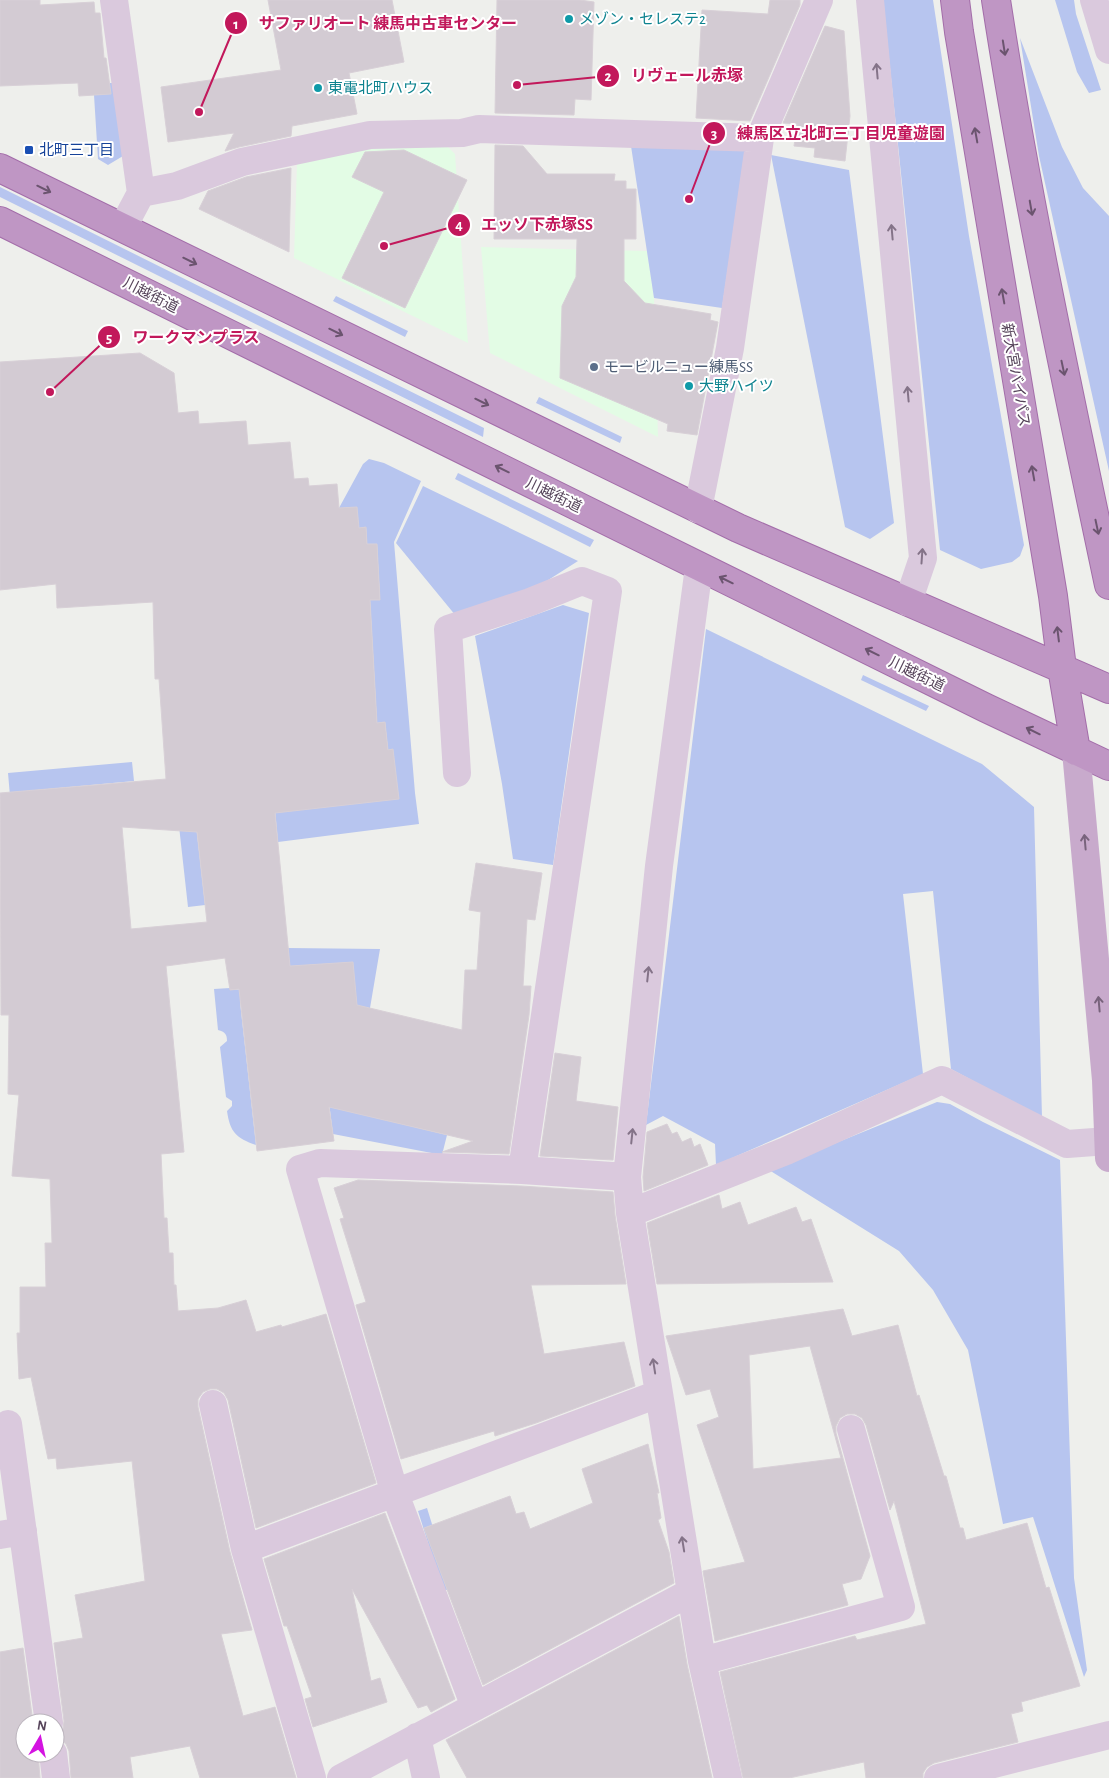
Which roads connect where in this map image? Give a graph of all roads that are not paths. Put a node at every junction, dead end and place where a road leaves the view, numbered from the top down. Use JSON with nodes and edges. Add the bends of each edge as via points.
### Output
{"nodes":[{"id":1,"x":114,"y":0,"type":"edge"},
{"id":2,"x":819,"y":0,"type":"edge"},
{"id":3,"x":870,"y":0,"type":"edge"},
{"id":4,"x":954,"y":0,"type":"edge"},
{"id":5,"x":996,"y":0,"type":"edge"},
{"id":6,"x":1094,"y":0,"type":"edge"},
{"id":7,"x":1109,"y":50,"type":"edge"},
{"id":8,"x":760,"y":138,"type":"junction"},
{"id":9,"x":0,"y":168,"type":"edge"},
{"id":10,"x":141,"y":193,"type":"junction"},
{"id":11,"x":0,"y":221,"type":"edge"},
{"id":12,"x":123,"y":227,"type":"junction"},
{"id":13,"x":698,"y":509,"type":"junction"},
{"id":14,"x":699,"y":566,"type":"junction"},
{"id":15,"x":1109,"y":585,"type":"edge"},
{"id":16,"x":908,"y":602,"type":"junction"},
{"id":17,"x":1062,"y":668,"type":"junction"},
{"id":18,"x":1109,"y":689,"type":"edge"},
{"id":19,"x":1076,"y":751,"type":"junction"},
{"id":20,"x":1109,"y":766,"type":"edge"},
{"id":21,"x":457,"y":773,"type":"dead end"},
{"id":22,"x":1109,"y":1149,"type":"edge"},
{"id":23,"x":522,"y":1170,"type":"junction"},
{"id":24,"x":627,"y":1177,"type":"junction"},
{"id":25,"x":630,"y":1213,"type":"junction"},
{"id":26,"x":658,"y":1394,"type":"junction"},
{"id":27,"x":214,"y":1404,"type":"dead end"},
{"id":28,"x":8,"y":1424,"type":"dead end"},
{"id":29,"x":851,"y":1429,"type":"dead end"},
{"id":30,"x":395,"y":1494,"type":"junction"},
{"id":31,"x":11,"y":1533,"type":"edge"},
{"id":32,"x":245,"y":1549,"type":"junction"},
{"id":33,"x":691,"y":1592,"type":"junction"},
{"id":34,"x":702,"y":1661,"type":"junction"},
{"id":35,"x":475,"y":1707,"type":"junction"},
{"id":36,"x":47,"y":1713,"type":"edge"},
{"id":37,"x":1109,"y":1735,"type":"edge"},
{"id":38,"x":417,"y":1738,"type":"junction"},
{"id":39,"x":54,"y":1763,"type":"edge"},
{"id":40,"x":56,"y":1778,"type":"edge"},
{"id":41,"x":312,"y":1778,"type":"edge"},
{"id":42,"x":341,"y":1778,"type":"edge"},
{"id":43,"x":426,"y":1778,"type":"edge"},
{"id":44,"x":728,"y":1778,"type":"edge"},
{"id":45,"x":938,"y":1778,"type":"edge"}],
"edges":[{"from":1,"to":10,"type":"street"},
{"from":2,"to":8,"type":"street"},
{"from":16,"to":3,"type":"street","one_way":true,"via":[[923,558]]},
{"from":17,"to":4,"type":"highway","name":"新大宮バイパス","one_way":true,"via":[[1053,596]]},
{"from":5,"to":15,"type":"highway","one_way":true,"via":[[1041,262]]},
{"from":6,"to":7,"type":"street"},
{"from":8,"to":10,"type":"street","via":[[479,129],[462,133],[370,135],[242,162],[177,186]]},
{"from":8,"to":13,"type":"street","via":[[730,348]]},
{"from":9,"to":12,"type":"highway","one_way":true},
{"from":10,"to":12,"type":"street"},
{"from":14,"to":11,"type":"highway","name":"川越街道","one_way":true},
{"from":12,"to":13,"type":"highway","one_way":true},
{"from":13,"to":16,"type":"highway"},
{"from":19,"to":14,"type":"highway","name":"川越街道","one_way":true},
{"from":24,"to":14,"type":"street","one_way":true,"via":[[659,866]]},
{"from":16,"to":17,"type":"highway"},
{"from":17,"to":18,"type":"highway"},
{"from":17,"to":19,"type":"highway","name":"新大宮バイパス"},
{"from":19,"to":20,"type":"highway","name":"川越街道"},
{"from":22,"to":19,"type":"main road","one_way":true,"via":[[1106,1080]]},
{"from":21,"to":23,"type":"street","via":[[448,630],[582,581],[608,591]]},
{"from":22,"to":25,"type":"street","via":[[1067,1144],[942,1080],[786,1151]]},
{"from":23,"to":24,"type":"street"},
{"from":23,"to":30,"type":"street","via":[[320,1163],[300,1169]]},
{"from":24,"to":25,"type":"street"},
{"from":26,"to":25,"type":"street","one_way":true},
{"from":26,"to":30,"type":"street"},
{"from":33,"to":26,"type":"street","one_way":true},
{"from":27,"to":32,"type":"street"},
{"from":28,"to":31,"type":"street"},
{"from":29,"to":34,"type":"street","via":[[901,1607]]},
{"from":30,"to":32,"type":"street"},
{"from":30,"to":35,"type":"street"},
{"from":31,"to":36,"type":"street"},
{"from":32,"to":41,"type":"street"},
{"from":33,"to":34,"type":"street"},
{"from":33,"to":35,"type":"street"},
{"from":34,"to":44,"type":"street"},
{"from":35,"to":38,"type":"street"},
{"from":37,"to":45,"type":"street"},
{"from":38,"to":42,"type":"street"},
{"from":38,"to":43,"type":"street"},
{"from":39,"to":40,"type":"street"}]}
